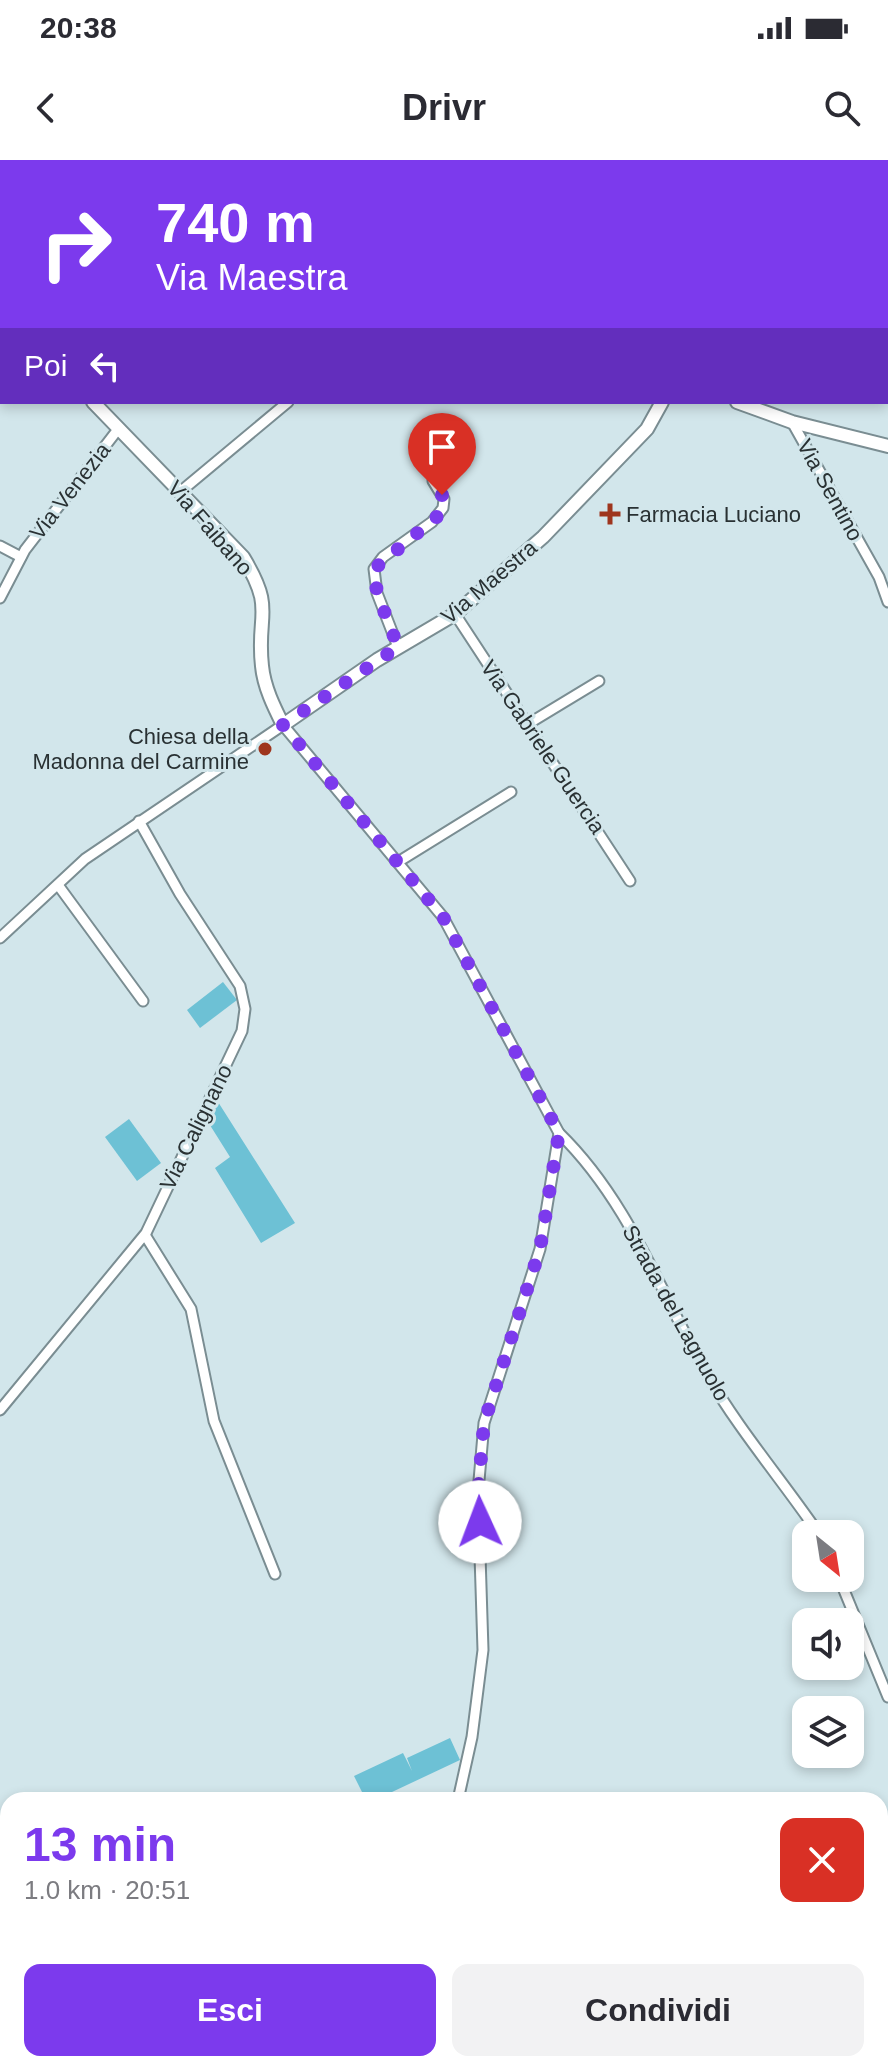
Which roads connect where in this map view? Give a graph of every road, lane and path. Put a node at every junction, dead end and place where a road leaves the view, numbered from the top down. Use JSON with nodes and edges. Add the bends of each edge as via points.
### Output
{"nodes":[{"id":1,"x":95,"y":404,"type":"edge"},
{"id":2,"x":286,"y":404,"type":"edge"},
{"id":3,"x":661,"y":404,"type":"edge"},
{"id":4,"x":742,"y":404,"type":"edge"},
{"id":5,"x":792,"y":422,"type":"junction"},
{"id":6,"x":119,"y":428,"type":"junction"},
{"id":7,"x":888,"y":446,"type":"edge"},
{"id":8,"x":433,"y":481,"type":"dead end"},
{"id":9,"x":180,"y":492,"type":"junction"},
{"id":10,"x":0,"y":546,"type":"edge"},
{"id":11,"x":21,"y":557,"type":"junction"},
{"id":12,"x":0,"y":598,"type":"edge"},
{"id":13,"x":888,"y":602,"type":"edge"},
{"id":14,"x":455,"y":614,"type":"junction"},
{"id":15,"x":398,"y":647,"type":"junction"},
{"id":16,"x":599,"y":681,"type":"dead end"},
{"id":17,"x":528,"y":724,"type":"junction"},
{"id":18,"x":283,"y":725,"type":"junction"},
{"id":19,"x":511,"y":792,"type":"dead end"},
{"id":20,"x":139,"y":821,"type":"junction"},
{"id":21,"x":398,"y":862,"type":"junction"},
{"id":22,"x":630,"y":881,"type":"dead end"},
{"id":23,"x":58,"y":885,"type":"junction"},
{"id":24,"x":0,"y":938,"type":"edge"},
{"id":25,"x":143,"y":1001,"type":"dead end"},
{"id":26,"x":559,"y":1133,"type":"junction"},
{"id":27,"x":145,"y":1235,"type":"junction"},
{"id":28,"x":0,"y":1410,"type":"edge"},
{"id":29,"x":809,"y":1520,"type":"edge"},
{"id":30,"x":275,"y":1574,"type":"dead end"},
{"id":31,"x":845,"y":1592,"type":"edge"},
{"id":32,"x":888,"y":1697,"type":"edge"},
{"id":33,"x":460,"y":1792,"type":"edge"}],
"edges":[{"from":1,"to":6,"type":"street","name":"Via Faibano"},
{"from":2,"to":9,"type":"street"},
{"from":3,"to":14,"type":"street","name":"Via Maestra","via":[[647,429],[597,482]]},
{"from":4,"to":5,"type":"street"},
{"from":5,"to":7,"type":"street"},
{"from":5,"to":13,"type":"street","name":"Via Sentino"},
{"from":6,"to":9,"type":"street","name":"Via Faibano"},
{"from":6,"to":11,"type":"street","name":"Via Venezia"},
{"from":8,"to":15,"type":"street","via":[[444,499],[439,515],[374,569],[377,593]]},
{"from":9,"to":18,"type":"street","name":"Via Faibano","via":[[243,557],[256,578],[265,610],[262,665]]},
{"from":10,"to":11,"type":"street"},
{"from":11,"to":12,"type":"street","name":"Via Venezia"},
{"from":14,"to":15,"type":"street","name":"Via Maestra"},
{"from":14,"to":17,"type":"street","name":"Via Gabriele Guercia"},
{"from":15,"to":18,"type":"street","name":"Via Maestra"},
{"from":16,"to":17,"type":"street"},
{"from":17,"to":22,"type":"street","name":"Via Gabriele Guercia"},
{"from":18,"to":20,"type":"street"},
{"from":18,"to":21,"type":"street","name":"Strada del Lagnuolo"},
{"from":19,"to":21,"type":"street"},
{"from":20,"to":23,"type":"street"},
{"from":20,"to":27,"type":"street","name":"Via Calignano","via":[[240,986],[245,1009],[242,1031]]},
{"from":21,"to":26,"type":"street","name":"Strada del Lagnuolo","via":[[443,917]]},
{"from":23,"to":24,"type":"street"},
{"from":23,"to":25,"type":"street"},
{"from":26,"to":29,"type":"street","name":"Strada del Lagnuolo","via":[[638,1237],[676,1319],[732,1416]]},
{"from":26,"to":33,"type":"street","via":[[540,1249],[484,1423],[478,1492],[483,1650]]},
{"from":27,"to":28,"type":"street","name":"Via Calignano"},
{"from":27,"to":30,"type":"street","via":[[191,1309],[214,1421]]},
{"from":31,"to":32,"type":"street"}]}
